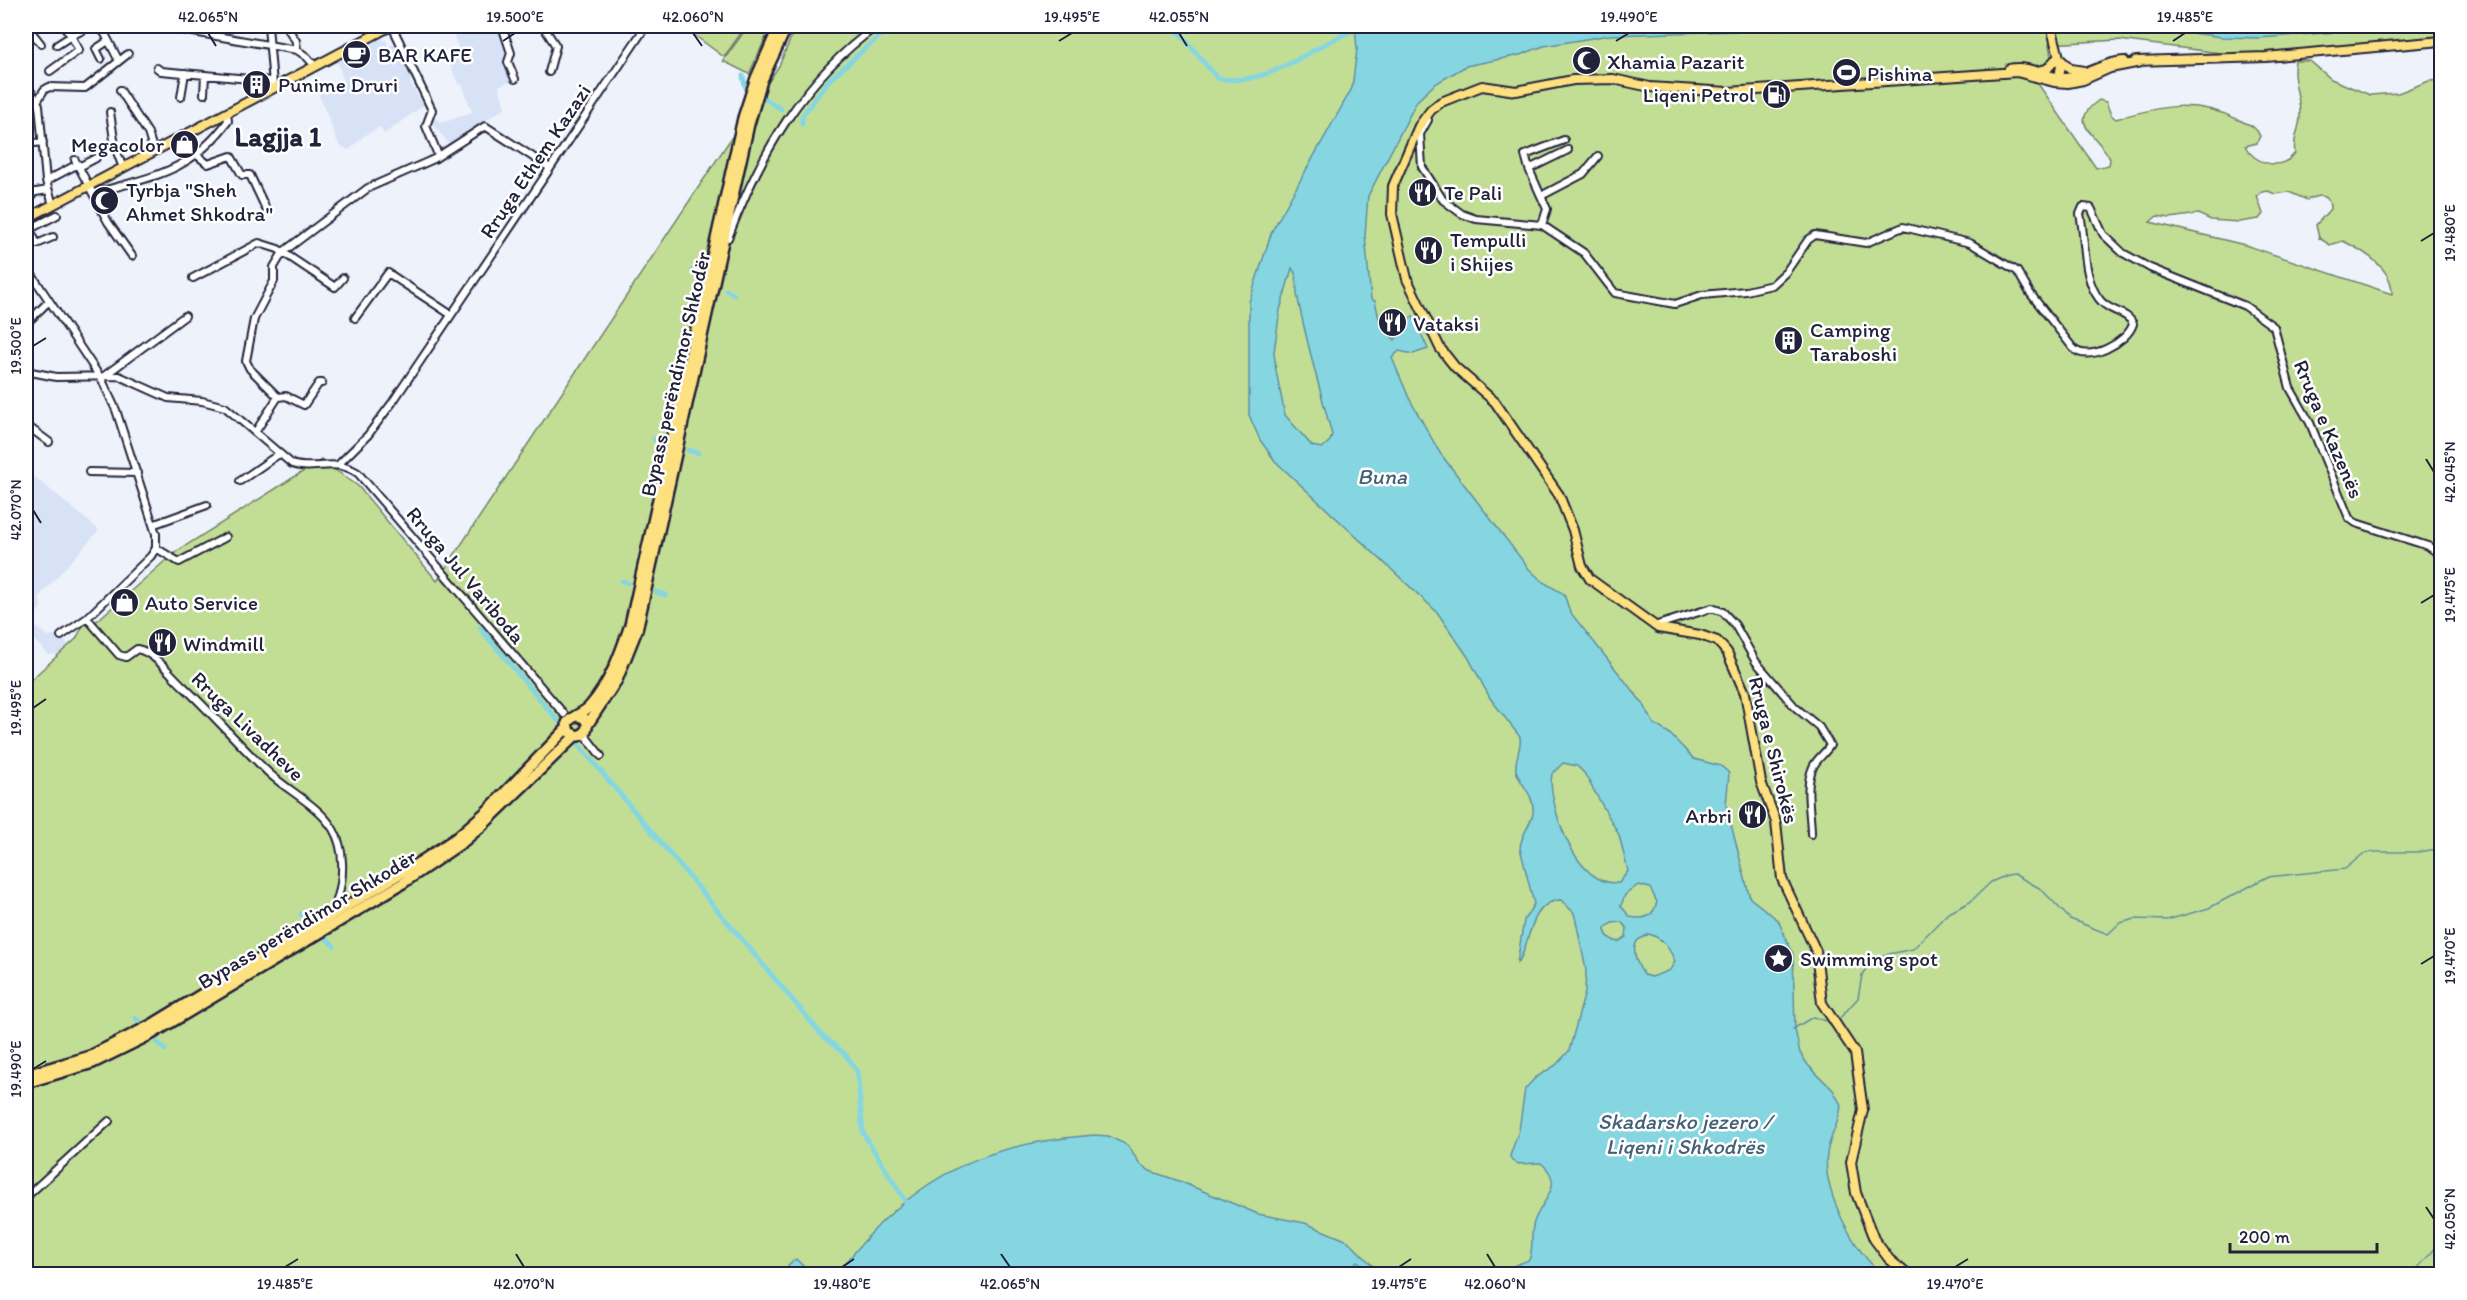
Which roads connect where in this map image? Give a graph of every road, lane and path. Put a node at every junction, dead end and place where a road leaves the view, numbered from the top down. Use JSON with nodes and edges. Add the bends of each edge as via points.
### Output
{"nodes":[{"id":1,"x":27,"y":26,"type":"edge"},
{"id":2,"x":64,"y":26,"type":"edge"},
{"id":3,"x":93,"y":26,"type":"edge"},
{"id":4,"x":108,"y":26,"type":"edge"},
{"id":5,"x":159,"y":26,"type":"edge"},
{"id":6,"x":204,"y":26,"type":"edge"},
{"id":7,"x":268,"y":26,"type":"edge"},
{"id":8,"x":286,"y":26,"type":"edge"},
{"id":9,"x":392,"y":26,"type":"edge"},
{"id":10,"x":502,"y":26,"type":"edge"},
{"id":11,"x":543,"y":26,"type":"edge"},
{"id":12,"x":646,"y":26,"type":"edge"},
{"id":13,"x":779,"y":26,"type":"edge"},
{"id":14,"x":787,"y":26,"type":"edge"},
{"id":15,"x":877,"y":26,"type":"edge"},
{"id":16,"x":2051,"y":26,"type":"edge"},
{"id":17,"x":104,"y":32,"type":"junction"},
{"id":18,"x":203,"y":34,"type":"junction"},
{"id":19,"x":71,"y":36,"type":"junction"},
{"id":20,"x":108,"y":41,"type":"junction"},
{"id":21,"x":2442,"y":41,"type":"edge"},
{"id":22,"x":41,"y":44,"type":"dead end"},
{"id":23,"x":57,"y":45,"type":"dead end"},
{"id":24,"x":270,"y":46,"type":"junction"},
{"id":25,"x":297,"y":50,"type":"junction"},
{"id":26,"x":128,"y":54,"type":"dead end"},
{"id":27,"x":101,"y":59,"type":"dead end"},
{"id":28,"x":2058,"y":59,"type":"junction"},
{"id":29,"x":119,"y":61,"type":"junction"},
{"id":30,"x":2141,"y":62,"type":"junction"},
{"id":31,"x":315,"y":66,"type":"junction"},
{"id":32,"x":157,"y":68,"type":"dead end"},
{"id":33,"x":2089,"y":70,"type":"junction"},
{"id":34,"x":50,"y":71,"type":"dead end"},
{"id":35,"x":2036,"y":71,"type":"junction"},
{"id":36,"x":549,"y":72,"type":"dead end"},
{"id":37,"x":184,"y":73,"type":"junction"},
{"id":38,"x":1994,"y":74,"type":"junction"},
{"id":39,"x":205,"y":75,"type":"junction"},
{"id":40,"x":2059,"y":78,"type":"junction"},
{"id":41,"x":515,"y":79,"type":"dead end"},
{"id":42,"x":2047,"y":81,"type":"junction"},
{"id":43,"x":2068,"y":83,"type":"junction"},
{"id":44,"x":273,"y":84,"type":"junction"},
{"id":45,"x":26,"y":89,"type":"edge"},
{"id":46,"x":120,"y":90,"type":"dead end"},
{"id":47,"x":204,"y":94,"type":"dead end"},
{"id":48,"x":182,"y":97,"type":"dead end"},
{"id":49,"x":38,"y":100,"type":"junction"},
{"id":50,"x":1434,"y":107,"type":"junction"},
{"id":51,"x":110,"y":112,"type":"dead end"},
{"id":52,"x":227,"y":113,"type":"junction"},
{"id":53,"x":149,"y":118,"type":"dead end"},
{"id":54,"x":142,"y":126,"type":"junction"},
{"id":55,"x":1564,"y":140,"type":"dead end"},
{"id":56,"x":43,"y":142,"type":"junction"},
{"id":57,"x":26,"y":144,"type":"edge"},
{"id":58,"x":1568,"y":150,"type":"dead end"},
{"id":59,"x":154,"y":152,"type":"junction"},
{"id":60,"x":438,"y":155,"type":"junction"},
{"id":61,"x":198,"y":156,"type":"junction"},
{"id":62,"x":1598,"y":156,"type":"dead end"},
{"id":63,"x":96,"y":158,"type":"dead end"},
{"id":64,"x":77,"y":164,"type":"junction"},
{"id":65,"x":123,"y":168,"type":"junction"},
{"id":66,"x":550,"y":168,"type":"junction"},
{"id":67,"x":1529,"y":169,"type":"junction"},
{"id":68,"x":46,"y":181,"type":"junction"},
{"id":69,"x":90,"y":185,"type":"junction"},
{"id":70,"x":48,"y":190,"type":"junction"},
{"id":71,"x":95,"y":193,"type":"junction"},
{"id":72,"x":32,"y":196,"type":"dead end"},
{"id":73,"x":1541,"y":196,"type":"junction"},
{"id":74,"x":53,"y":205,"type":"junction"},
{"id":75,"x":267,"y":211,"type":"dead end"},
{"id":76,"x":57,"y":215,"type":"dead end"},
{"id":77,"x":26,"y":219,"type":"edge"},
{"id":78,"x":1542,"y":225,"type":"junction"},
{"id":79,"x":28,"y":230,"type":"edge"},
{"id":80,"x":53,"y":237,"type":"dead end"},
{"id":81,"x":283,"y":252,"type":"junction"},
{"id":82,"x":132,"y":256,"type":"dead end"},
{"id":83,"x":720,"y":258,"type":"junction"},
{"id":84,"x":26,"y":266,"type":"edge"},
{"id":85,"x":193,"y":278,"type":"dead end"},
{"id":86,"x":343,"y":278,"type":"dead end"},
{"id":87,"x":33,"y":279,"type":"junction"},
{"id":88,"x":26,"y":287,"type":"edge"},
{"id":89,"x":49,"y":301,"type":"junction"},
{"id":90,"x":450,"y":314,"type":"junction"},
{"id":91,"x":185,"y":316,"type":"dead end"},
{"id":92,"x":356,"y":318,"type":"dead end"},
{"id":93,"x":31,"y":319,"type":"dead end"},
{"id":94,"x":26,"y":371,"type":"edge"},
{"id":95,"x":102,"y":375,"type":"junction"},
{"id":96,"x":322,"y":383,"type":"dead end"},
{"id":97,"x":278,"y":397,"type":"junction"},
{"id":98,"x":26,"y":425,"type":"edge"},
{"id":99,"x":256,"y":431,"type":"junction"},
{"id":100,"x":49,"y":442,"type":"dead end"},
{"id":101,"x":279,"y":454,"type":"junction"},
{"id":102,"x":339,"y":464,"type":"junction"},
{"id":103,"x":89,"y":472,"type":"dead end"},
{"id":104,"x":137,"y":473,"type":"junction"},
{"id":105,"x":240,"y":482,"type":"dead end"},
{"id":106,"x":207,"y":505,"type":"dead end"},
{"id":107,"x":155,"y":524,"type":"junction"},
{"id":108,"x":226,"y":537,"type":"dead end"},
{"id":109,"x":156,"y":548,"type":"junction"},
{"id":110,"x":2442,"y":556,"type":"edge"},
{"id":111,"x":87,"y":618,"type":"junction"},
{"id":112,"x":1654,"y":626,"type":"junction"},
{"id":113,"x":61,"y":636,"type":"dead end"},
{"id":114,"x":570,"y":719,"type":"junction"},
{"id":115,"x":583,"y":734,"type":"junction"},
{"id":116,"x":601,"y":756,"type":"dead end"},
{"id":117,"x":1811,"y":834,"type":"dead end"},
{"id":118,"x":337,"y":900,"type":"dead end"},
{"id":119,"x":26,"y":1076,"type":"edge"},
{"id":120,"x":26,"y":1083,"type":"edge"},
{"id":121,"x":109,"y":1121,"type":"dead end"},
{"id":122,"x":26,"y":1197,"type":"edge"},
{"id":123,"x":1906,"y":1275,"type":"edge"}],
"edges":[{"from":1,"to":22,"type":"street"},
{"from":2,"to":19,"type":"street"},
{"from":3,"to":17,"type":"street"},
{"from":3,"to":19,"type":"street"},
{"from":4,"to":17,"type":"street"},
{"from":5,"to":18,"type":"street"},
{"from":6,"to":18,"type":"street"},
{"from":7,"to":24,"type":"street"},
{"from":8,"to":25,"type":"street"},
{"from":9,"to":31,"type":"main road"},
{"from":9,"to":60,"type":"street","via":[[432,110],[426,123]]},
{"from":10,"to":41,"type":"street"},
{"from":11,"to":36,"type":"street","via":[[556,46]]},
{"from":12,"to":66,"type":"street","name":"Rruga Ethem Kazazi"},
{"from":13,"to":114,"type":"highway","name":"Bypass perëndimor Shkodër","via":[[743,118],[630,625],[609,678],[592,703]]},
{"from":14,"to":83,"type":"highway","name":"Bypass perëndimor Shkodër","via":[[755,101]]},
{"from":15,"to":83,"type":"street","via":[[834,61],[782,125],[754,174]]},
{"from":16,"to":28,"type":"main road"},
{"from":17,"to":20,"type":"street"},
{"from":18,"to":24,"type":"street"},
{"from":19,"to":23,"type":"street"},
{"from":19,"to":34,"type":"street","via":[[78,51]]},
{"from":20,"to":27,"type":"street","via":[[96,49]]},
{"from":20,"to":29,"type":"street"},
{"from":21,"to":30,"type":"main road","via":[[2266,57]]},
{"from":24,"to":25,"type":"street"},
{"from":24,"to":44,"type":"street"},
{"from":25,"to":31,"type":"street"},
{"from":26,"to":29,"type":"street"},
{"from":28,"to":33,"type":"main road","via":[[2075,70]]},
{"from":28,"to":35,"type":"main road","via":[[2047,69]]},
{"from":28,"to":40,"type":"main road"},
{"from":29,"to":49,"type":"street","via":[[85,88],[49,87]]},
{"from":30,"to":33,"type":"main road","via":[[2114,61]]},
{"from":30,"to":43,"type":"main road"},
{"from":31,"to":44,"type":"main road"},
{"from":32,"to":37,"type":"street"},
{"from":33,"to":40,"type":"main road"},
{"from":35,"to":38,"type":"main road","via":[[2016,67]]},
{"from":35,"to":40,"type":"main road"},
{"from":37,"to":39,"type":"street"},
{"from":37,"to":48,"type":"street"},
{"from":38,"to":42,"type":"main road","via":[[2020,72]]},
{"from":38,"to":50,"type":"main road","name":"Rruga e Shirokës","via":[[1728,92],[1650,87],[1613,79],[1576,79],[1516,91],[1478,86]]},
{"from":39,"to":44,"type":"street"},
{"from":39,"to":47,"type":"street"},
{"from":40,"to":42,"type":"main road"},
{"from":40,"to":43,"type":"main road"},
{"from":42,"to":43,"type":"main road"},
{"from":44,"to":52,"type":"main road"},
{"from":45,"to":49,"type":"street"},
{"from":46,"to":54,"type":"street"},
{"from":49,"to":56,"type":"street"},
{"from":50,"to":78,"type":"street","name":"Rruga e Kazenës","via":[[1420,134],[1421,158],[1429,180],[1443,200],[1476,219]]},
{"from":50,"to":112,"type":"main road","name":"Rruga e Shirokës","via":[[1419,126],[1392,191],[1394,225],[1408,283],[1443,352],[1495,402],[1559,495],[1587,575]]},
{"from":51,"to":65,"type":"street"},
{"from":52,"to":59,"type":"main road"},
{"from":52,"to":61,"type":"street","via":[[228,121]]},
{"from":53,"to":54,"type":"street"},
{"from":54,"to":59,"type":"street"},
{"from":55,"to":67,"type":"street","via":[[1525,155]]},
{"from":56,"to":57,"type":"street"},
{"from":56,"to":68,"type":"street"},
{"from":58,"to":67,"type":"street"},
{"from":59,"to":65,"type":"main road"},
{"from":60,"to":66,"type":"street","via":[[488,126]]},
{"from":60,"to":81,"type":"street","via":[[370,187]]},
{"from":61,"to":71,"type":"street","via":[[172,170]]},
{"from":61,"to":75,"type":"street","via":[[208,164],[231,156],[242,175],[249,174]]},
{"from":62,"to":73,"type":"street","via":[[1583,174]]},
{"from":63,"to":64,"type":"street"},
{"from":64,"to":68,"type":"street"},
{"from":64,"to":69,"type":"street"},
{"from":65,"to":69,"type":"main road"},
{"from":66,"to":90,"type":"street","name":"Rruga Ethem Kazazi"},
{"from":67,"to":73,"type":"street"},
{"from":68,"to":70,"type":"street"},
{"from":69,"to":71,"type":"street"},
{"from":69,"to":74,"type":"main road"},
{"from":70,"to":72,"type":"street","via":[[30,193]]},
{"from":70,"to":74,"type":"street"},
{"from":71,"to":82,"type":"street","via":[[108,222]]},
{"from":73,"to":78,"type":"street","via":[[1547,209]]},
{"from":74,"to":77,"type":"main road"},
{"from":76,"to":79,"type":"street"},
{"from":78,"to":110,"type":"street","name":"Rruga e Kazenës","via":[[1584,253],[1615,293],[1675,304],[1772,285],[1815,235],[1866,243],[1903,227],[1951,237],[1970,243],[2017,271],[2073,348],[2086,354],[2121,341],[2133,324],[2101,302],[2092,288],[2080,214],[2087,206],[2107,240],[2124,253],[2245,306],[2274,327],[2290,388],[2310,423],[2349,518],[2428,546]]},
{"from":79,"to":80,"type":"street","via":[[37,244]]},
{"from":81,"to":85,"type":"street","via":[[253,244]]},
{"from":81,"to":86,"type":"street","via":[[335,287]]},
{"from":81,"to":97,"type":"street","via":[[274,267],[274,281],[256,313],[246,361]]},
{"from":83,"to":115,"type":"highway","name":"Bypass perëndimor Shkodër","via":[[637,630],[620,675]]},
{"from":84,"to":87,"type":"street"},
{"from":87,"to":88,"type":"street"},
{"from":87,"to":89,"type":"street"},
{"from":89,"to":93,"type":"street"},
{"from":89,"to":95,"type":"street"},
{"from":90,"to":92,"type":"street","via":[[388,273]]},
{"from":90,"to":102,"type":"street","name":"Rruga Ethem Kazazi","via":[[392,403]]},
{"from":91,"to":95,"type":"street"},
{"from":94,"to":95,"type":"street","via":[[56,377]]},
{"from":95,"to":99,"type":"street","via":[[128,379],[168,398],[225,407]]},
{"from":95,"to":104,"type":"street"},
{"from":96,"to":97,"type":"street","via":[[304,405],[286,396]]},
{"from":97,"to":99,"type":"street"},
{"from":98,"to":100,"type":"street"},
{"from":99,"to":101,"type":"street"},
{"from":101,"to":102,"type":"street","via":[[297,466]]},
{"from":101,"to":105,"type":"street"},
{"from":102,"to":114,"type":"street","name":"Rruga Jul Variboda","via":[[358,473]]},
{"from":103,"to":104,"type":"street"},
{"from":104,"to":107,"type":"street"},
{"from":106,"to":107,"type":"street"},
{"from":107,"to":109,"type":"street"},
{"from":108,"to":109,"type":"street","via":[[179,562]]},
{"from":109,"to":111,"type":"street"},
{"from":111,"to":113,"type":"street"},
{"from":111,"to":118,"type":"street","name":"Rruga Livadheve","via":[[118,655],[126,657],[137,649],[149,655],[256,761],[329,823],[342,855]]},
{"from":112,"to":117,"type":"street","via":[[1712,608],[1723,612],[1756,662],[1795,707],[1824,732],[1830,745],[1811,772]]},
{"from":112,"to":123,"type":"main road","name":"Rruga e Shirokës","via":[[1717,641],[1727,652],[1742,685],[1761,782],[1776,822],[1782,879],[1816,951],[1822,1003],[1855,1053],[1863,1104],[1851,1162],[1856,1193],[1870,1232]]},
{"from":114,"to":115,"type":"highway"},
{"from":114,"to":115,"type":"highway","via":[[586,720]]},
{"from":114,"to":119,"type":"highway","name":"Bypass perëndimor Shkodër","via":[[486,812],[423,860],[151,1025],[90,1056]]},
{"from":115,"to":116,"type":"street"},
{"from":115,"to":120,"type":"highway","name":"Bypass perëndimor Shkodër","via":[[463,842],[403,883],[152,1034],[93,1063]]},
{"from":121,"to":122,"type":"street"}]}
